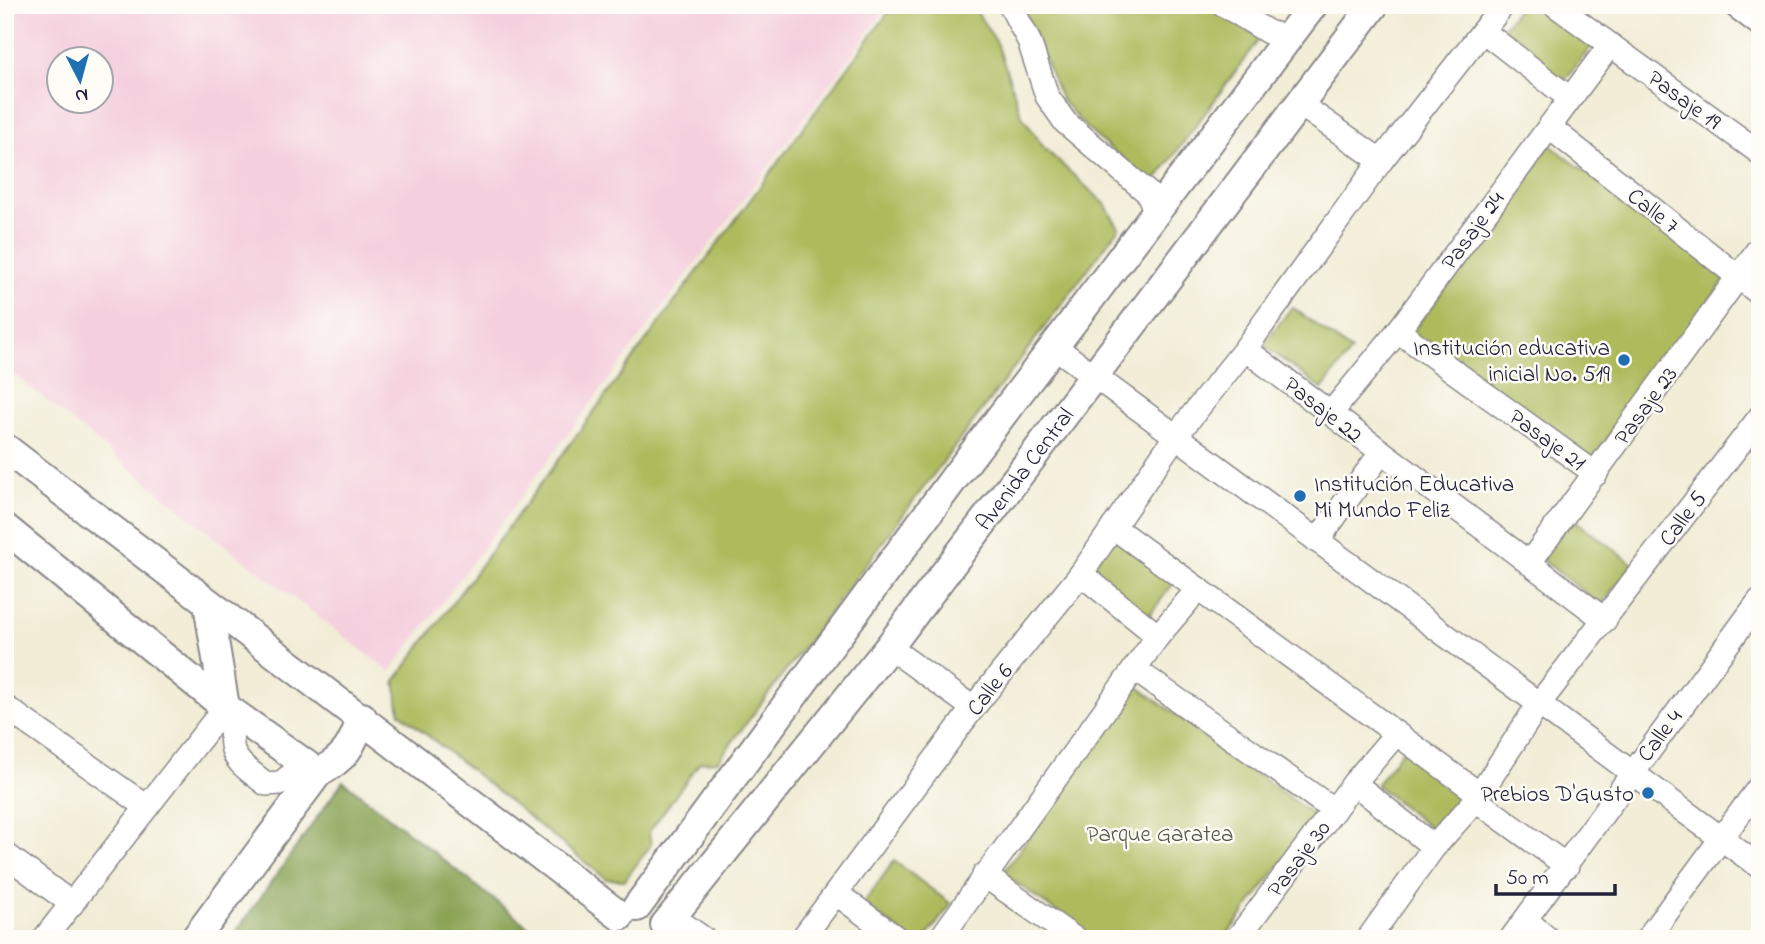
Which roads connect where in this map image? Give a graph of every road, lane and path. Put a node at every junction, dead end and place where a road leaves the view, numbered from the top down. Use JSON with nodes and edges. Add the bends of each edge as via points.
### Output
{"nodes":[{"id":1,"x":1010,"y":5,"type":"edge"},
{"id":2,"x":1224,"y":5,"type":"edge"},
{"id":3,"x":1313,"y":5,"type":"edge"},
{"id":4,"x":1374,"y":5,"type":"edge"},
{"id":5,"x":1503,"y":5,"type":"edge"},
{"id":6,"x":1555,"y":5,"type":"edge"},
{"id":7,"x":1739,"y":5,"type":"edge"},
{"id":8,"x":1760,"y":21,"type":"edge"},
{"id":9,"x":1483,"y":31,"type":"junction"},
{"id":10,"x":1289,"y":37,"type":"junction"},
{"id":11,"x":1609,"y":45,"type":"junction"},
{"id":12,"x":1568,"y":97,"type":"junction"},
{"id":13,"x":1301,"y":105,"type":"junction"},
{"id":14,"x":1549,"y":127,"type":"junction"},
{"id":15,"x":1760,"y":153,"type":"edge"},
{"id":16,"x":1381,"y":161,"type":"junction"},
{"id":17,"x":1156,"y":213,"type":"junction"},
{"id":18,"x":1760,"y":247,"type":"edge"},
{"id":19,"x":1737,"y":276,"type":"junction"},
{"id":20,"x":1760,"y":294,"type":"edge"},
{"id":21,"x":1398,"y":331,"type":"junction"},
{"id":22,"x":1055,"y":347,"type":"junction"},
{"id":23,"x":1245,"y":349,"type":"junction"},
{"id":24,"x":1095,"y":375,"type":"junction"},
{"id":25,"x":1331,"y":412,"type":"junction"},
{"id":26,"x":1760,"y":417,"type":"edge"},
{"id":27,"x":1175,"y":438,"type":"junction"},
{"id":28,"x":5,"y":449,"type":"edge"},
{"id":29,"x":1381,"y":453,"type":"junction"},
{"id":30,"x":1596,"y":474,"type":"junction"},
{"id":31,"x":1113,"y":527,"type":"junction"},
{"id":32,"x":5,"y":528,"type":"edge"},
{"id":33,"x":1317,"y":541,"type":"junction"},
{"id":34,"x":1530,"y":562,"type":"junction"},
{"id":35,"x":1081,"y":575,"type":"junction"},
{"id":36,"x":1198,"y":589,"type":"junction"},
{"id":37,"x":1760,"y":600,"type":"edge"},
{"id":38,"x":208,"y":604,"type":"junction"},
{"id":39,"x":1605,"y":620,"type":"junction"},
{"id":40,"x":1158,"y":636,"type":"junction"},
{"id":41,"x":889,"y":647,"type":"junction"},
{"id":42,"x":1134,"y":669,"type":"junction"},
{"id":43,"x":1538,"y":705,"type":"junction"},
{"id":44,"x":5,"y":708,"type":"edge"},
{"id":45,"x":973,"y":708,"type":"junction"},
{"id":46,"x":229,"y":709,"type":"junction"},
{"id":47,"x":362,"y":717,"type":"junction"},
{"id":48,"x":1395,"y":735,"type":"junction"},
{"id":49,"x":311,"y":768,"type":"junction"},
{"id":50,"x":1632,"y":772,"type":"junction"},
{"id":51,"x":1354,"y":783,"type":"junction"},
{"id":52,"x":1760,"y":786,"type":"edge"},
{"id":53,"x":1477,"y":796,"type":"junction"},
{"id":54,"x":147,"y":807,"type":"junction"},
{"id":55,"x":1334,"y":810,"type":"junction"},
{"id":56,"x":1720,"y":838,"type":"junction"},
{"id":57,"x":1434,"y":847,"type":"junction"},
{"id":58,"x":5,"y":854,"type":"edge"},
{"id":59,"x":1567,"y":866,"type":"junction"},
{"id":60,"x":1760,"y":867,"type":"edge"},
{"id":61,"x":984,"y":874,"type":"junction"},
{"id":62,"x":837,"y":894,"type":"junction"},
{"id":63,"x":72,"y":904,"type":"junction"},
{"id":64,"x":1525,"y":920,"type":"junction"},
{"id":65,"x":624,"y":921,"type":"edge"},
{"id":66,"x":667,"y":933,"type":"edge"},
{"id":67,"x":1655,"y":935,"type":"edge"},
{"id":68,"x":44,"y":939,"type":"edge"},
{"id":69,"x":195,"y":939,"type":"edge"},
{"id":70,"x":704,"y":939,"type":"edge"},
{"id":71,"x":802,"y":939,"type":"edge"},
{"id":72,"x":898,"y":939,"type":"edge"},
{"id":73,"x":940,"y":939,"type":"edge"},
{"id":74,"x":1075,"y":939,"type":"edge"},
{"id":75,"x":1237,"y":939,"type":"edge"},
{"id":76,"x":1368,"y":939,"type":"edge"},
{"id":77,"x":1511,"y":939,"type":"edge"},
{"id":78,"x":1548,"y":939,"type":"edge"}],
"edges":[{"from":1,"to":17,"type":"street","via":[[1047,96],[1065,122],[1148,193]]},
{"from":2,"to":10,"type":"street","via":[[1268,32]]},
{"from":3,"to":10,"type":"main road"},
{"from":4,"to":13,"type":"main road","name":"Avenida Central"},
{"from":5,"to":9,"type":"street","name":"Calle 6"},
{"from":6,"to":11,"type":"street","name":"Pasaje 19"},
{"from":7,"to":8,"type":"main road"},
{"from":9,"to":12,"type":"street"},
{"from":9,"to":16,"type":"street","name":"Calle 6"},
{"from":10,"to":17,"type":"main road"},
{"from":11,"to":12,"type":"street","name":"Pasaje 24"},
{"from":11,"to":15,"type":"street","name":"Pasaje 19"},
{"from":12,"to":14,"type":"street","name":"Pasaje 24"},
{"from":13,"to":16,"type":"street"},
{"from":13,"to":24,"type":"main road","name":"Avenida Central"},
{"from":14,"to":19,"type":"street","name":"Calle 7"},
{"from":14,"to":21,"type":"street","name":"Pasaje 24"},
{"from":16,"to":23,"type":"street","name":"Calle 6"},
{"from":17,"to":22,"type":"main road"},
{"from":18,"to":19,"type":"street","name":"Pasaje 23"},
{"from":19,"to":20,"type":"street","name":"Calle 7"},
{"from":19,"to":30,"type":"street","name":"Pasaje 23"},
{"from":21,"to":25,"type":"street","name":"Pasaje 24"},
{"from":21,"to":30,"type":"street","name":"Pasaje 21"},
{"from":22,"to":24,"type":"street"},
{"from":22,"to":65,"type":"main road"},
{"from":23,"to":25,"type":"street","name":"Pasaje 22"},
{"from":23,"to":27,"type":"street","name":"Calle 6"},
{"from":24,"to":27,"type":"street"},
{"from":24,"to":41,"type":"main road","name":"Avenida Central"},
{"from":25,"to":29,"type":"street","name":"Pasaje 22"},
{"from":26,"to":39,"type":"street","name":"Calle 5"},
{"from":27,"to":31,"type":"street","name":"Calle 6"},
{"from":27,"to":33,"type":"street"},
{"from":28,"to":38,"type":"main road"},
{"from":29,"to":33,"type":"street"},
{"from":29,"to":34,"type":"street","name":"Pasaje 22"},
{"from":30,"to":34,"type":"street","name":"Pasaje 23"},
{"from":31,"to":35,"type":"street","name":"Calle 6"},
{"from":31,"to":36,"type":"street"},
{"from":32,"to":46,"type":"main road"},
{"from":33,"to":43,"type":"street"},
{"from":34,"to":39,"type":"street","name":"Pasaje 22"},
{"from":35,"to":40,"type":"street"},
{"from":35,"to":45,"type":"street","name":"Calle 6"},
{"from":36,"to":40,"type":"street"},
{"from":36,"to":48,"type":"street"},
{"from":37,"to":50,"type":"street","name":"Calle 4"},
{"from":38,"to":46,"type":"main road"},
{"from":38,"to":47,"type":"main road"},
{"from":39,"to":43,"type":"street","name":"Calle 5"},
{"from":40,"to":42,"type":"street"},
{"from":41,"to":45,"type":"street"},
{"from":41,"to":66,"type":"main road","name":"Avenida Central"},
{"from":42,"to":55,"type":"street"},
{"from":42,"to":61,"type":"street"},
{"from":43,"to":50,"type":"street"},
{"from":43,"to":53,"type":"street","name":"Calle 5"},
{"from":44,"to":54,"type":"street"},
{"from":45,"to":62,"type":"street","name":"Calle 6"},
{"from":46,"to":49,"type":"main road"},
{"from":46,"to":49,"type":"street","via":[[235,760],[266,784],[281,783]]},
{"from":46,"to":54,"type":"street"},
{"from":47,"to":49,"type":"main road","via":[[339,762]]},
{"from":47,"to":65,"type":"main road"},
{"from":48,"to":51,"type":"street","name":"Pasaje 30"},
{"from":48,"to":53,"type":"street"},
{"from":49,"to":69,"type":"main road"},
{"from":50,"to":56,"type":"street"},
{"from":50,"to":59,"type":"street","name":"Calle 4"},
{"from":51,"to":55,"type":"street","name":"Pasaje 30"},
{"from":51,"to":57,"type":"street"},
{"from":52,"to":56,"type":"street"},
{"from":53,"to":57,"type":"street","name":"Calle 5"},
{"from":53,"to":59,"type":"street"},
{"from":54,"to":63,"type":"street"},
{"from":55,"to":75,"type":"street","name":"Pasaje 30"},
{"from":56,"to":60,"type":"street"},
{"from":56,"to":67,"type":"street"},
{"from":57,"to":76,"type":"street","name":"Calle 5"},
{"from":58,"to":63,"type":"street"},
{"from":59,"to":64,"type":"street","name":"Calle 4"},
{"from":61,"to":73,"type":"street"},
{"from":61,"to":74,"type":"street"},
{"from":62,"to":71,"type":"street","name":"Calle 6"},
{"from":62,"to":72,"type":"street"},
{"from":63,"to":68,"type":"street"},
{"from":64,"to":77,"type":"street","name":"Calle 4"},
{"from":64,"to":78,"type":"street"},
{"from":65,"to":66,"type":"main road","via":[[654,911]]},
{"from":66,"to":70,"type":"street","via":[[686,926]]}]}
